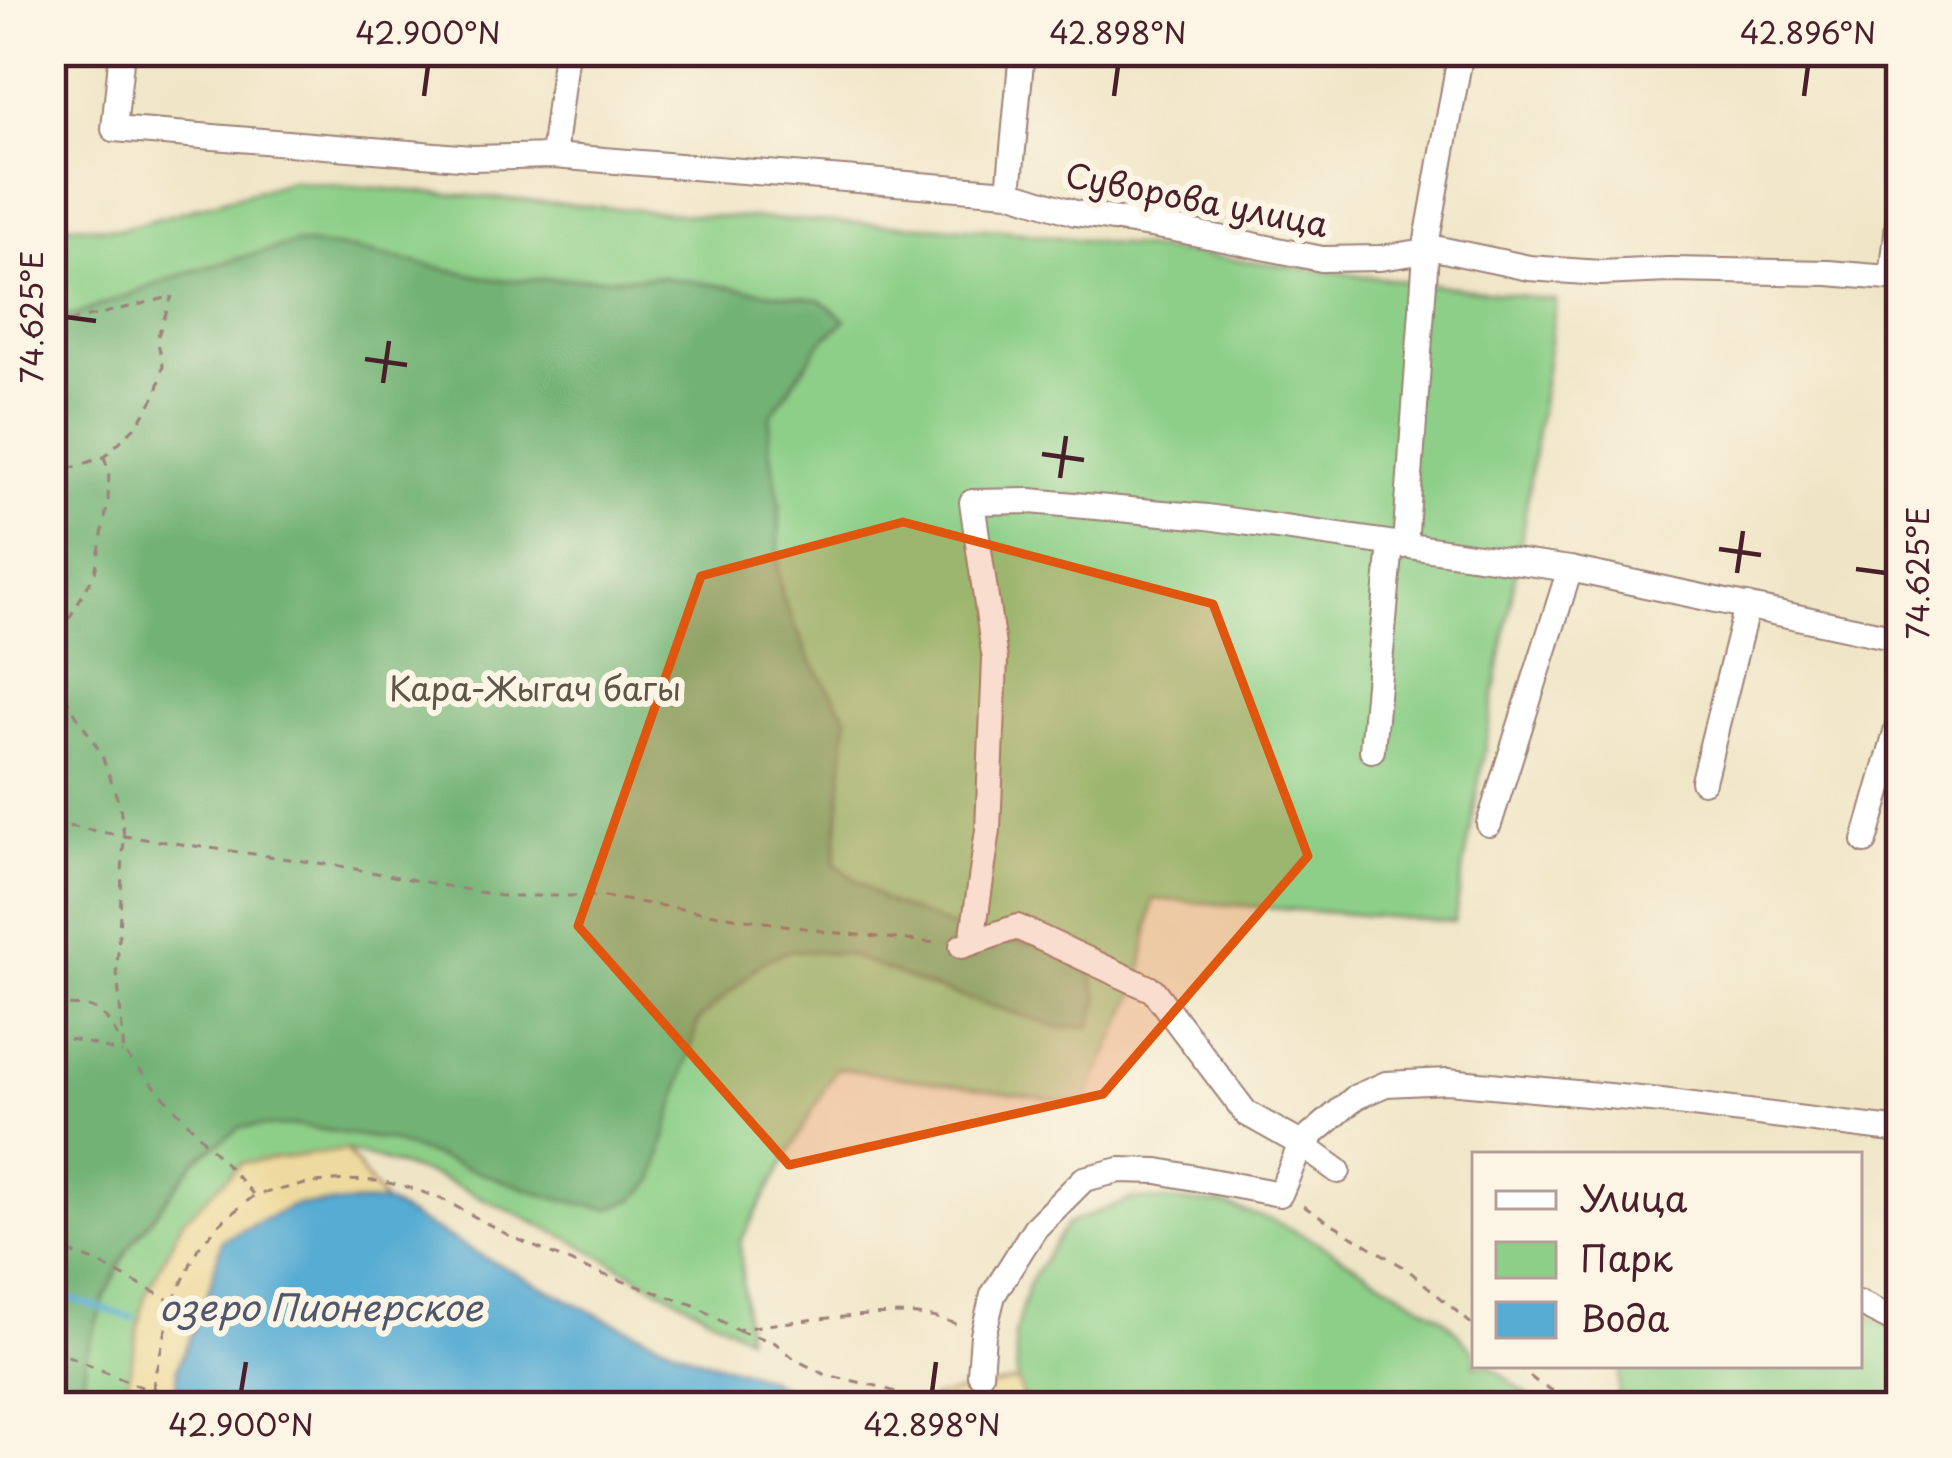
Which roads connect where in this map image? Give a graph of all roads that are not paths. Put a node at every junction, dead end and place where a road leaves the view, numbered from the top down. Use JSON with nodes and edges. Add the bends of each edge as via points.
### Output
{"nodes":[{"id":1,"x":122,"y":51,"type":"edge"},
{"id":2,"x":566,"y":51,"type":"edge"},
{"id":3,"x":1022,"y":51,"type":"edge"},
{"id":4,"x":1461,"y":51,"type":"edge"},
{"id":5,"x":553,"y":156,"type":"junction"},
{"id":6,"x":1009,"y":192,"type":"junction"},
{"id":7,"x":1901,"y":196,"type":"edge"},
{"id":8,"x":1426,"y":251,"type":"junction"},
{"id":9,"x":1896,"y":279,"type":"edge"},
{"id":10,"x":1398,"y":545,"type":"junction"},
{"id":11,"x":1570,"y":569,"type":"junction"},
{"id":12,"x":1747,"y":606,"type":"junction"},
{"id":13,"x":1901,"y":639,"type":"edge"},
{"id":14,"x":1901,"y":716,"type":"edge"},
{"id":15,"x":1372,"y":750,"type":"dead end"},
{"id":16,"x":1703,"y":781,"type":"dead end"},
{"id":17,"x":1489,"y":824,"type":"dead end"},
{"id":18,"x":1864,"y":841,"type":"dead end"},
{"id":19,"x":1901,"y":1131,"type":"edge"},
{"id":20,"x":1301,"y":1144,"type":"junction"},
{"id":21,"x":1338,"y":1171,"type":"dead end"},
{"id":22,"x":1862,"y":1304,"type":"edge"},
{"id":23,"x":1901,"y":1324,"type":"edge"},
{"id":24,"x":980,"y":1374,"type":"joint"},
{"id":25,"x":988,"y":1407,"type":"edge"}],
"edges":[{"from":1,"to":5,"type":"street","name":"Суворова улица","via":[[114,129],[472,158]]},
{"from":2,"to":5,"type":"street"},
{"from":3,"to":6,"type":"street"},
{"from":4,"to":8,"type":"street"},
{"from":5,"to":6,"type":"street","name":"Суворова улица"},
{"from":6,"to":8,"type":"street","name":"Суворова улица","via":[[1075,213],[1322,259]]},
{"from":7,"to":9,"type":"street"},
{"from":8,"to":9,"type":"street","name":"Суворова улица","via":[[1528,268]]},
{"from":8,"to":10,"type":"street"},
{"from":10,"to":11,"type":"street"},
{"from":10,"to":15,"type":"street"},
{"from":10,"to":20,"type":"street","via":[[1207,517],[972,502],[995,661],[988,830],[968,940],[1017,927],[1153,990],[1246,1113]]},
{"from":11,"to":12,"type":"street"},
{"from":11,"to":17,"type":"street"},
{"from":12,"to":13,"type":"street"},
{"from":12,"to":16,"type":"street"},
{"from":14,"to":18,"type":"street"},
{"from":19,"to":20,"type":"street","via":[[1448,1082],[1386,1084],[1357,1097]]},
{"from":20,"to":21,"type":"street"},
{"from":20,"to":24,"type":"street","via":[[1280,1194],[1158,1171],[1084,1179],[1036,1228],[993,1295]]},
{"from":22,"to":23,"type":"street"},
{"from":24,"to":25,"type":"lane"}]}
